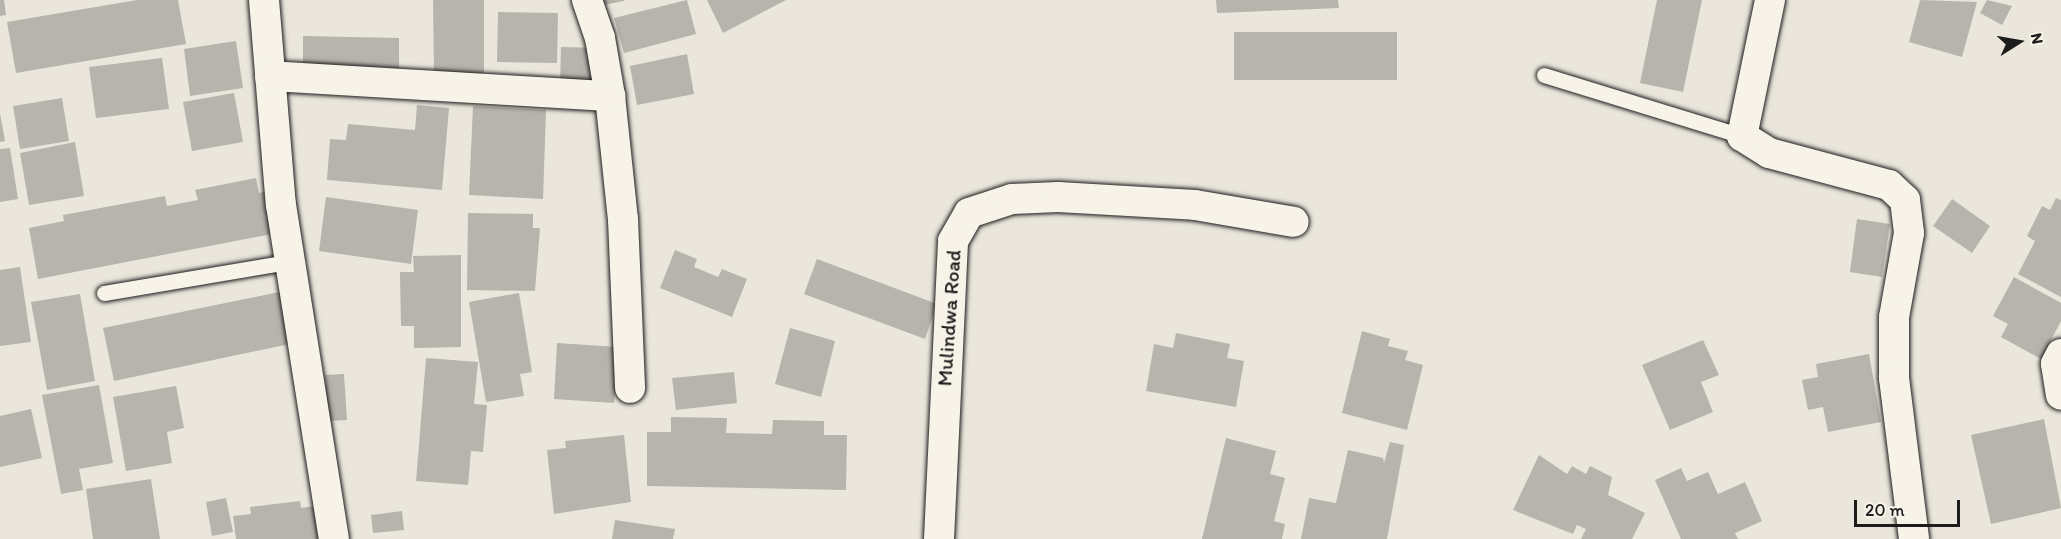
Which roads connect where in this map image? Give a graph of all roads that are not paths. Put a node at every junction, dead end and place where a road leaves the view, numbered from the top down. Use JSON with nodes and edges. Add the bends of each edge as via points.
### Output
{"nodes":[{"id":1,"x":264,"y":0,"type":"edge"},
{"id":2,"x":587,"y":0,"type":"edge"},
{"id":3,"x":1770,"y":0,"type":"edge"},
{"id":4,"x":1544,"y":75,"type":"dead end"},
{"id":5,"x":270,"y":76,"type":"junction"},
{"id":6,"x":610,"y":96,"type":"junction"},
{"id":7,"x":1742,"y":136,"type":"junction"},
{"id":8,"x":1294,"y":222,"type":"dead end"},
{"id":9,"x":294,"y":261,"type":"junction"},
{"id":10,"x":104,"y":292,"type":"dead end"},
{"id":11,"x":2061,"y":354,"type":"edge"},
{"id":12,"x":630,"y":388,"type":"dead end"},
{"id":13,"x":2061,"y":395,"type":"edge"},
{"id":14,"x":334,"y":539,"type":"edge"},
{"id":15,"x":939,"y":539,"type":"edge"},
{"id":16,"x":1914,"y":539,"type":"edge"}],
"edges":[{"from":1,"to":5,"type":"street"},
{"from":2,"to":6,"type":"street","via":[[600,38]]},
{"from":3,"to":7,"type":"street"},
{"from":4,"to":7,"type":"lane"},
{"from":5,"to":6,"type":"street"},
{"from":5,"to":9,"type":"street","via":[[281,205]]},
{"from":6,"to":12,"type":"street","via":[[623,219]]},
{"from":7,"to":16,"type":"street","via":[[1769,153],[1888,185],[1905,200],[1909,233],[1894,317],[1894,378]]},
{"from":8,"to":15,"type":"street","name":"Mulindwa Road","via":[[1195,205],[1058,197],[1012,199],[969,213],[953,241]]},
{"from":9,"to":10,"type":"lane"},
{"from":9,"to":14,"type":"street","via":[[305,365]]},
{"from":11,"to":13,"type":"street","via":[[2056,364]]}]}
